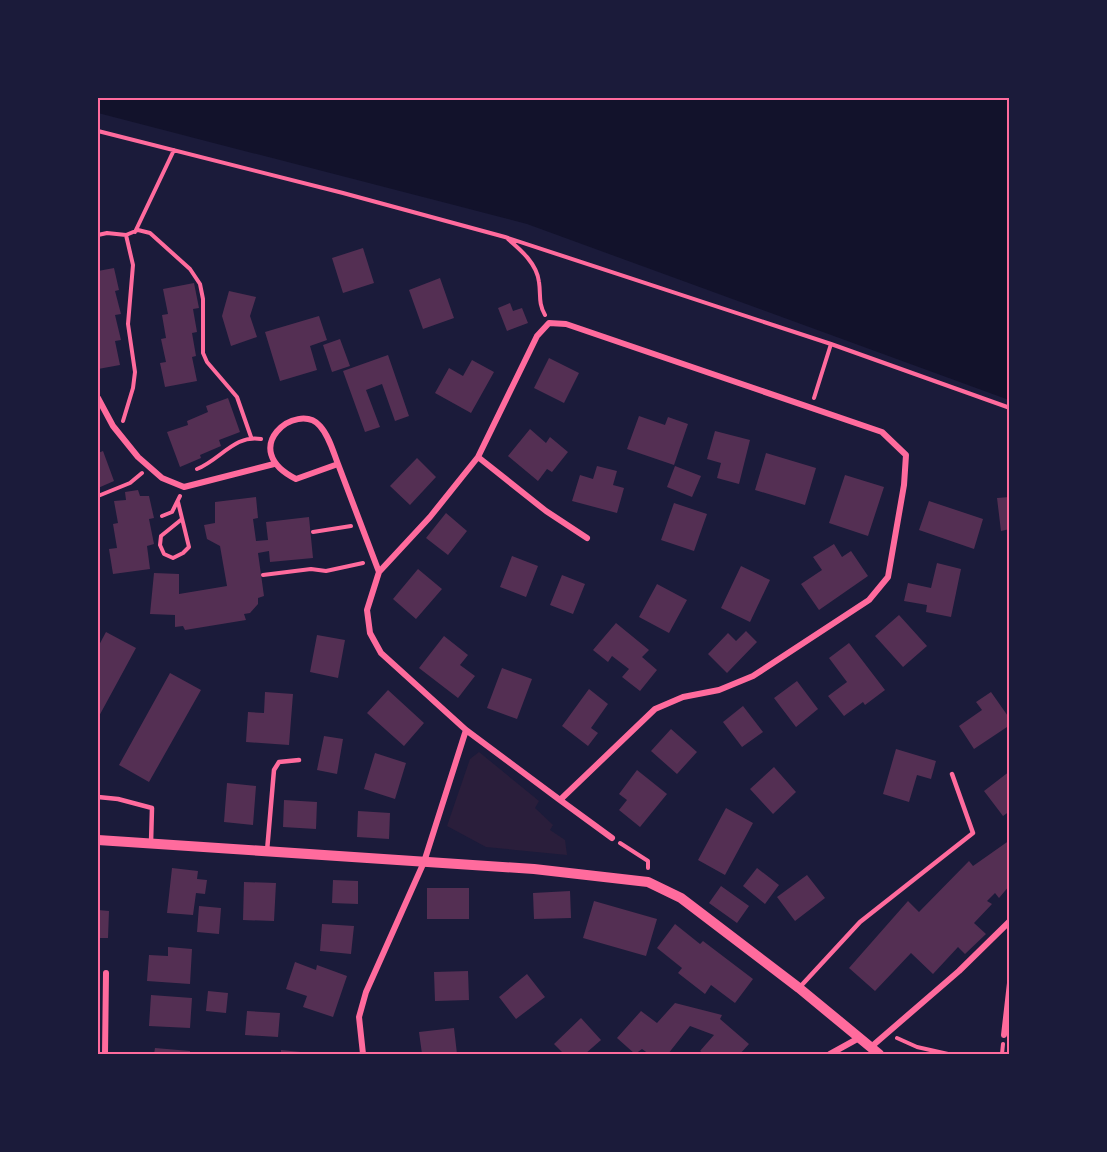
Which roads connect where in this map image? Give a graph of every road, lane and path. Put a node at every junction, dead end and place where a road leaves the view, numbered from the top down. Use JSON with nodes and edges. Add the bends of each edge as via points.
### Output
{"nodes":[{"id":1,"x":98,"y":131,"type":"edge"},
{"id":2,"x":174,"y":150,"type":"junction"},
{"id":3,"x":134,"y":232,"type":"junction"},
{"id":4,"x":98,"y":235,"type":"edge"},
{"id":5,"x":126,"y":235,"type":"junction"},
{"id":6,"x":506,"y":237,"type":"junction"},
{"id":7,"x":549,"y":323,"type":"junction"},
{"id":8,"x":831,"y":344,"type":"junction"},
{"id":9,"x":98,"y":398,"type":"edge"},
{"id":10,"x":1010,"y":408,"type":"edge"},
{"id":11,"x":811,"y":409,"type":"junction"},
{"id":12,"x":119,"y":433,"type":"junction"},
{"id":13,"x":251,"y":437,"type":"junction"},
{"id":14,"x":272,"y":441,"type":"junction"},
{"id":15,"x":478,"y":457,"type":"junction"},
{"id":16,"x":274,"y":464,"type":"junction"},
{"id":17,"x":338,"y":464,"type":"junction"},
{"id":18,"x":149,"y":467,"type":"junction"},
{"id":19,"x":184,"y":486,"type":"junction"},
{"id":20,"x":98,"y":496,"type":"edge"},
{"id":21,"x":178,"y":502,"type":"junction"},
{"id":22,"x":162,"y":516,"type":"dead end"},
{"id":23,"x":182,"y":519,"type":"junction"},
{"id":24,"x":362,"y":524,"type":"junction"},
{"id":25,"x":313,"y":532,"type":"dead end"},
{"id":26,"x":587,"y":538,"type":"dead end"},
{"id":27,"x":374,"y":559,"type":"junction"},
{"id":28,"x":379,"y":572,"type":"junction"},
{"id":29,"x":263,"y":575,"type":"dead end"},
{"id":30,"x":466,"y":730,"type":"junction"},
{"id":31,"x":299,"y":760,"type":"dead end"},
{"id":32,"x":952,"y":774,"type":"dead end"},
{"id":33,"x":98,"y":797,"type":"edge"},
{"id":34,"x":560,"y":800,"type":"junction"},
{"id":35,"x":612,"y":838,"type":"joint"},
{"id":36,"x":98,"y":840,"type":"edge"},
{"id":37,"x":151,"y":843,"type":"junction"},
{"id":38,"x":267,"y":851,"type":"junction"},
{"id":39,"x":424,"y":862,"type":"junction"},
{"id":40,"x":648,"y":882,"type":"junction"},
{"id":41,"x":1010,"y":921,"type":"edge"},
{"id":42,"x":106,"y":973,"type":"dead end"},
{"id":43,"x":1010,"y":983,"type":"edge"},
{"id":44,"x":799,"y":988,"type":"junction"},
{"id":45,"x":886,"y":1033,"type":"junction"},
{"id":46,"x":1004,"y":1035,"type":"dead end"},
{"id":47,"x":860,"y":1037,"type":"junction"},
{"id":48,"x":875,"y":1051,"type":"edge"},
{"id":49,"x":105,"y":1054,"type":"edge"},
{"id":50,"x":363,"y":1054,"type":"edge"},
{"id":51,"x":830,"y":1054,"type":"edge"},
{"id":52,"x":948,"y":1054,"type":"edge"}],
"edges":[{"from":1,"to":2,"type":"path"},
{"from":2,"to":3,"type":"path"},
{"from":2,"to":6,"type":"path"},
{"from":3,"to":5,"type":"path"},
{"from":3,"to":13,"type":"path","via":[[150,233],[159,240],[200,284],[203,353],[237,397]]},
{"from":4,"to":5,"type":"path"},
{"from":5,"to":12,"type":"path","via":[[133,265],[128,324],[135,372],[134,388]]},
{"from":6,"to":7,"type":"path","via":[[526,255],[539,279],[540,306]]},
{"from":6,"to":8,"type":"path"},
{"from":7,"to":11,"type":"street","via":[[566,324]]},
{"from":7,"to":15,"type":"street","via":[[537,336]]},
{"from":8,"to":10,"type":"path"},
{"from":8,"to":11,"type":"path"},
{"from":9,"to":12,"type":"street"},
{"from":11,"to":34,"type":"street","via":[[882,432],[906,455],[888,577],[869,600],[753,676],[655,709]]},
{"from":12,"to":18,"type":"street"},
{"from":13,"to":14,"type":"path"},
{"from":13,"to":19,"type":"path","via":[[187,474]]},
{"from":14,"to":16,"type":"street"},
{"from":14,"to":17,"type":"street","via":[[275,431],[288,423],[301,418],[311,420],[320,425]]},
{"from":15,"to":26,"type":"street"},
{"from":15,"to":28,"type":"street"},
{"from":16,"to":17,"type":"street","via":[[296,479]]},
{"from":16,"to":19,"type":"street"},
{"from":17,"to":24,"type":"street"},
{"from":18,"to":19,"type":"street","via":[[162,478]]},
{"from":18,"to":20,"type":"path","via":[[130,483]]},
{"from":19,"to":21,"type":"path"},
{"from":21,"to":22,"type":"path","via":[[172,512]]},
{"from":21,"to":23,"type":"path"},
{"from":23,"to":23,"type":"path","via":[[161,537],[164,554],[173,558],[189,547]]},
{"from":24,"to":25,"type":"path"},
{"from":24,"to":27,"type":"street"},
{"from":27,"to":28,"type":"street"},
{"from":27,"to":29,"type":"path","via":[[326,571],[310,569]]},
{"from":28,"to":30,"type":"street","via":[[367,609],[370,633],[381,652]]},
{"from":30,"to":34,"type":"street"},
{"from":30,"to":39,"type":"street"},
{"from":31,"to":38,"type":"lane","via":[[279,762],[274,770]]},
{"from":32,"to":44,"type":"lane","via":[[973,833],[860,922]]},
{"from":33,"to":37,"type":"lane","via":[[152,808]]},
{"from":34,"to":35,"type":"street"},
{"from":35,"to":40,"type":"path","via":[[648,861]]},
{"from":36,"to":37,"type":"street"},
{"from":37,"to":38,"type":"street"},
{"from":38,"to":39,"type":"street"},
{"from":39,"to":40,"type":"street"},
{"from":39,"to":50,"type":"street","via":[[366,992],[359,1017]]},
{"from":40,"to":44,"type":"street","via":[[681,898]]},
{"from":41,"to":45,"type":"street"},
{"from":42,"to":49,"type":"street"},
{"from":43,"to":46,"type":"street"},
{"from":44,"to":47,"type":"street"},
{"from":45,"to":48,"type":"street"},
{"from":45,"to":52,"type":"path","via":[[917,1047]]},
{"from":47,"to":48,"type":"street"},
{"from":47,"to":51,"type":"street"}]}
